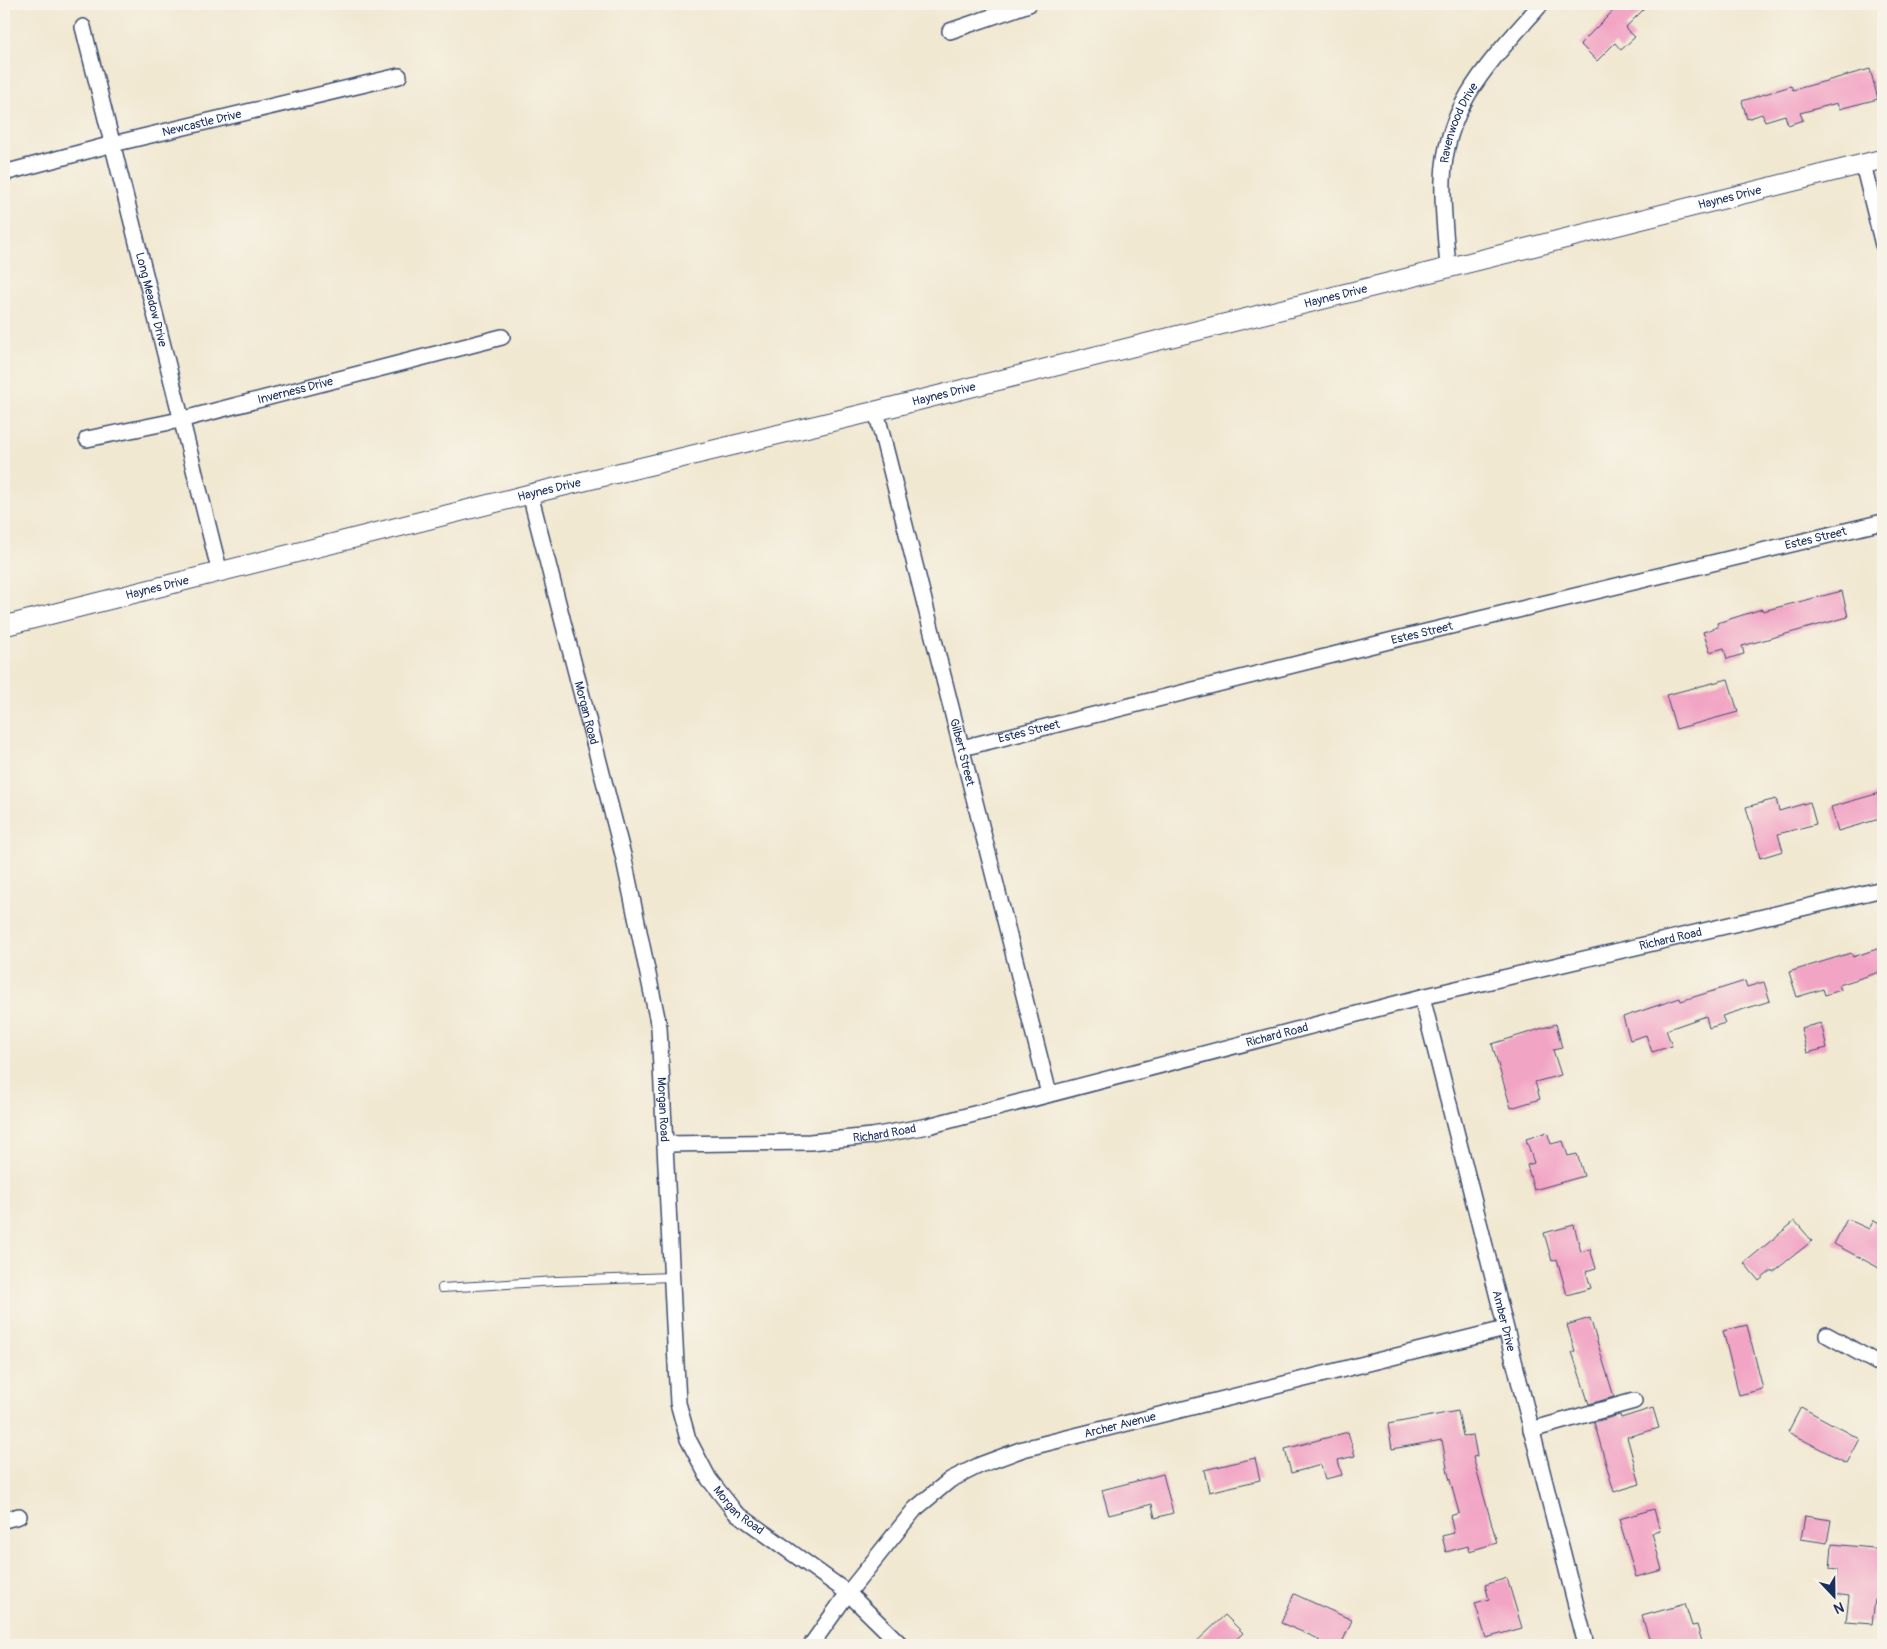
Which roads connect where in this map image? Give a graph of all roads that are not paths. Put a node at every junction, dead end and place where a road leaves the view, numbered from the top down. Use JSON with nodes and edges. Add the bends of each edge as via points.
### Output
{"nodes":[{"id":1,"x":1029,"y":4,"type":"edge"},
{"id":2,"x":1541,"y":4,"type":"edge"},
{"id":3,"x":83,"y":27,"type":"dead end"},
{"id":4,"x":950,"y":31,"type":"dead end"},
{"id":5,"x":399,"y":76,"type":"dead end"},
{"id":6,"x":113,"y":144,"type":"junction"},
{"id":7,"x":1883,"y":159,"type":"edge"},
{"id":8,"x":1863,"y":164,"type":"junction"},
{"id":9,"x":4,"y":173,"type":"edge"},
{"id":10,"x":1883,"y":245,"type":"edge"},
{"id":11,"x":1448,"y":268,"type":"junction"},
{"id":12,"x":502,"y":337,"type":"dead end"},
{"id":13,"x":876,"y":411,"type":"junction"},
{"id":14,"x":180,"y":420,"type":"junction"},
{"id":15,"x":87,"y":440,"type":"dead end"},
{"id":16,"x":530,"y":494,"type":"junction"},
{"id":17,"x":1883,"y":522,"type":"edge"},
{"id":18,"x":220,"y":573,"type":"junction"},
{"id":19,"x":4,"y":626,"type":"edge"},
{"id":20,"x":962,"y":748,"type":"junction"},
{"id":21,"x":1883,"y":889,"type":"edge"},
{"id":22,"x":1422,"y":997,"type":"junction"},
{"id":23,"x":1049,"y":1094,"type":"junction"},
{"id":24,"x":666,"y":1144,"type":"junction"},
{"id":25,"x":672,"y":1277,"type":"junction"},
{"id":26,"x":442,"y":1288,"type":"dead end"},
{"id":27,"x":1505,"y":1329,"type":"junction"},
{"id":28,"x":1827,"y":1335,"type":"dead end"},
{"id":29,"x":1883,"y":1366,"type":"edge"},
{"id":30,"x":1634,"y":1401,"type":"dead end"},
{"id":31,"x":1531,"y":1430,"type":"junction"},
{"id":32,"x":19,"y":1516,"type":"dead end"},
{"id":33,"x":4,"y":1520,"type":"edge"},
{"id":34,"x":848,"y":1593,"type":"junction"},
{"id":35,"x":810,"y":1645,"type":"edge"},
{"id":36,"x":901,"y":1645,"type":"edge"},
{"id":37,"x":1586,"y":1645,"type":"edge"}],
"edges":[{"from":1,"to":4,"type":"street"},
{"from":2,"to":11,"type":"street","name":"Ravenwood Drive","via":[[1484,68],[1462,102],[1448,142],[1443,180]]},
{"from":3,"to":6,"type":"street","name":"Long Meadow Drive"},
{"from":5,"to":6,"type":"street","name":"Newcastle Drive"},
{"from":6,"to":9,"type":"street","name":"Newcastle Drive"},
{"from":6,"to":14,"type":"street","name":"Long Meadow Drive"},
{"from":7,"to":8,"type":"street","name":"Haynes Drive"},
{"from":8,"to":10,"type":"street"},
{"from":8,"to":11,"type":"street","name":"Haynes Drive"},
{"from":11,"to":13,"type":"street","name":"Haynes Drive"},
{"from":12,"to":14,"type":"street","name":"Inverness Drive"},
{"from":13,"to":16,"type":"street","name":"Haynes Drive"},
{"from":13,"to":20,"type":"street","name":"Gilbert Street"},
{"from":14,"to":15,"type":"street","name":"Inverness Drive"},
{"from":14,"to":18,"type":"street","name":"Long Meadow Drive"},
{"from":16,"to":18,"type":"street","name":"Haynes Drive"},
{"from":16,"to":24,"type":"street","name":"Morgan Road","via":[[623,855],[657,1017]]},
{"from":17,"to":20,"type":"street","name":"Estes Street"},
{"from":18,"to":19,"type":"street","name":"Haynes Drive"},
{"from":20,"to":23,"type":"street","name":"Gilbert Street"},
{"from":21,"to":22,"type":"street","name":"Richard Road"},
{"from":22,"to":23,"type":"street","name":"Richard Road"},
{"from":22,"to":27,"type":"street","name":"Amber Drive"},
{"from":23,"to":24,"type":"street","name":"Richard Road","via":[[928,1126],[872,1136],[810,1142]]},
{"from":24,"to":25,"type":"street","name":"Morgan Road"},
{"from":25,"to":26,"type":"lane"},
{"from":25,"to":34,"type":"street","name":"Morgan Road","via":[[678,1403],[688,1439],[709,1479],[735,1512]]},
{"from":27,"to":31,"type":"street","name":"Amber Drive"},
{"from":27,"to":34,"type":"street","name":"Archer Avenue","via":[[1023,1449],[980,1466],[950,1480],[915,1509]]},
{"from":28,"to":29,"type":"street"},
{"from":30,"to":31,"type":"street"},
{"from":31,"to":37,"type":"street","name":"Amber Drive"},
{"from":32,"to":33,"type":"street"},
{"from":34,"to":35,"type":"street","name":"Archer Avenue"},
{"from":34,"to":36,"type":"street","name":"Morgan Road"}]}
